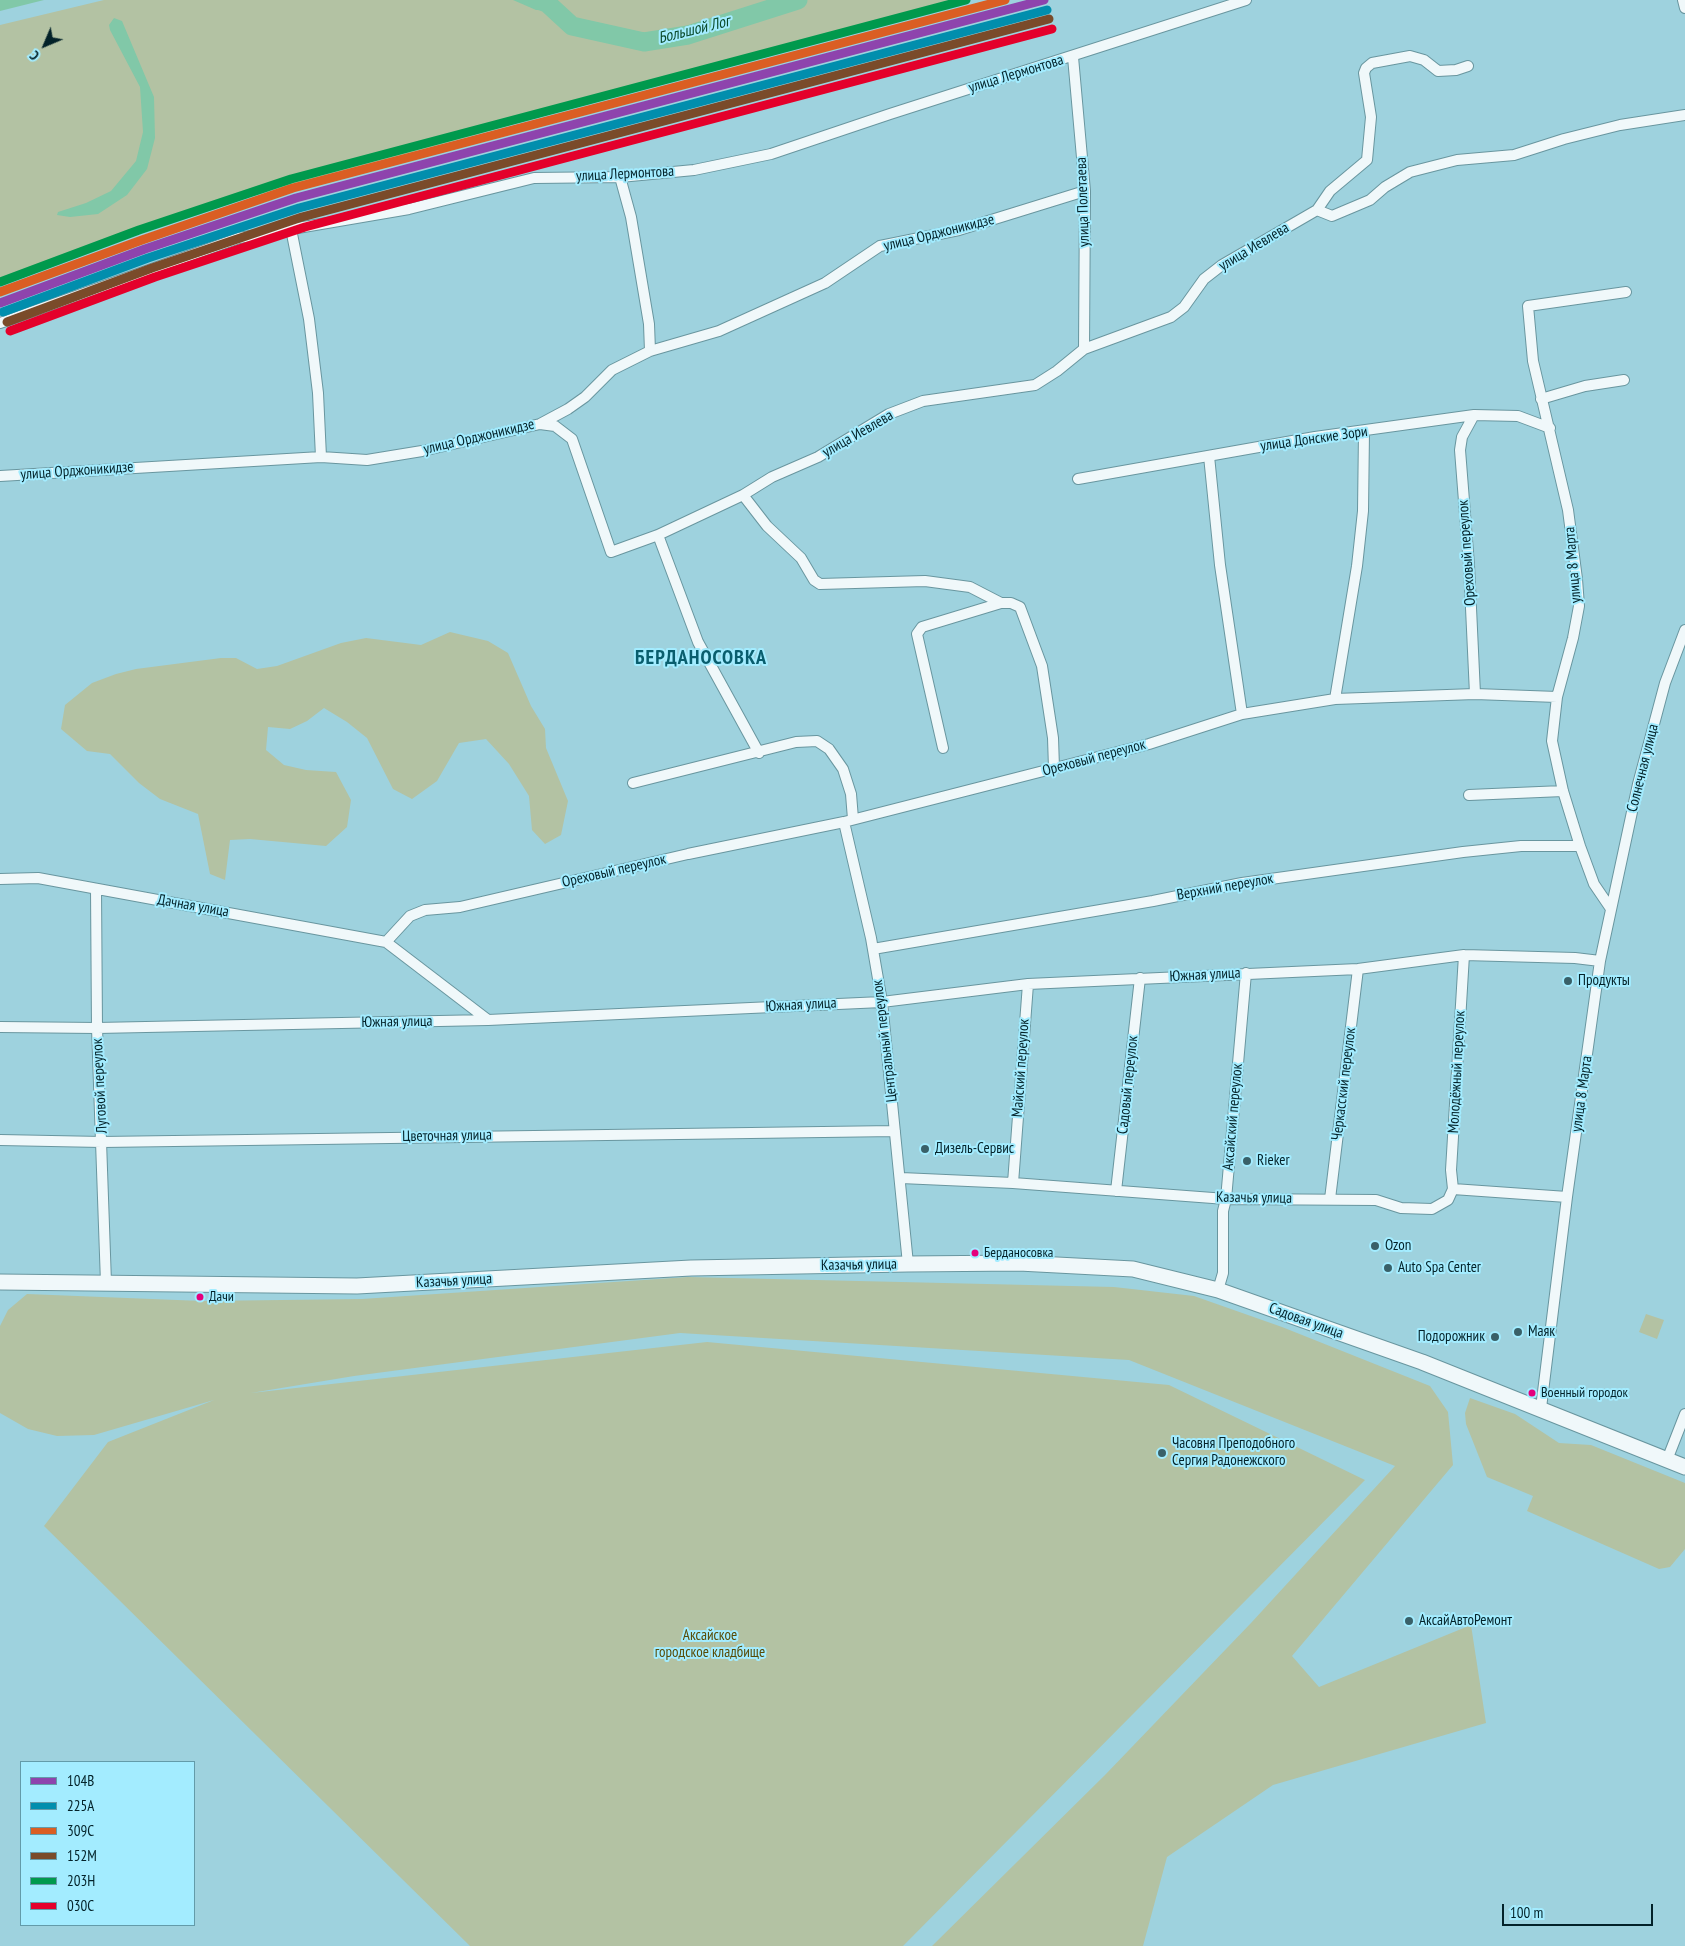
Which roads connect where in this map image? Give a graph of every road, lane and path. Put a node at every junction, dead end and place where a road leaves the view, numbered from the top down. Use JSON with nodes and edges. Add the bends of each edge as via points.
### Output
{"nodes":[{"id":1,"x":1246,"y":0,"type":"edge"},
{"id":2,"x":1683,"y":0,"type":"edge"},
{"id":3,"x":1685,"y":8,"type":"edge"},
{"id":4,"x":1073,"y":57,"type":"junction"},
{"id":5,"x":1468,"y":66,"type":"dead end"},
{"id":6,"x":1685,"y":115,"type":"edge"},
{"id":7,"x":620,"y":177,"type":"junction"},
{"id":8,"x":1085,"y":191,"type":"junction"},
{"id":9,"x":1317,"y":210,"type":"junction"},
{"id":10,"x":291,"y":229,"type":"junction"},
{"id":11,"x":1626,"y":292,"type":"dead end"},
{"id":12,"x":0,"y":323,"type":"edge"},
{"id":13,"x":1084,"y":348,"type":"junction"},
{"id":14,"x":650,"y":352,"type":"junction"},
{"id":15,"x":1624,"y":380,"type":"dead end"},
{"id":16,"x":1541,"y":399,"type":"junction"},
{"id":17,"x":1474,"y":416,"type":"junction"},
{"id":18,"x":540,"y":424,"type":"junction"},
{"id":19,"x":1550,"y":428,"type":"junction"},
{"id":20,"x":1364,"y":432,"type":"junction"},
{"id":21,"x":1209,"y":456,"type":"junction"},
{"id":22,"x":321,"y":457,"type":"junction"},
{"id":23,"x":0,"y":476,"type":"edge"},
{"id":24,"x":1078,"y":479,"type":"dead end"},
{"id":25,"x":743,"y":495,"type":"junction"},
{"id":26,"x":658,"y":535,"type":"junction"},
{"id":27,"x":1001,"y":602,"type":"junction"},
{"id":28,"x":1685,"y":630,"type":"edge"},
{"id":29,"x":1475,"y":694,"type":"junction"},
{"id":30,"x":1557,"y":697,"type":"junction"},
{"id":31,"x":1335,"y":699,"type":"junction"},
{"id":32,"x":1242,"y":714,"type":"junction"},
{"id":33,"x":943,"y":748,"type":"dead end"},
{"id":34,"x":759,"y":753,"type":"junction"},
{"id":35,"x":1054,"y":768,"type":"junction"},
{"id":36,"x":634,"y":783,"type":"dead end"},
{"id":37,"x":1563,"y":791,"type":"junction"},
{"id":38,"x":1469,"y":795,"type":"dead end"},
{"id":39,"x":848,"y":820,"type":"junction"},
{"id":40,"x":1580,"y":846,"type":"junction"},
{"id":41,"x":0,"y":879,"type":"edge"},
{"id":42,"x":96,"y":889,"type":"junction"},
{"id":43,"x":1612,"y":909,"type":"junction"},
{"id":44,"x":386,"y":942,"type":"junction"},
{"id":45,"x":873,"y":949,"type":"junction"},
{"id":46,"x":1464,"y":955,"type":"junction"},
{"id":47,"x":1600,"y":961,"type":"junction"},
{"id":48,"x":1358,"y":969,"type":"junction"},
{"id":49,"x":1246,"y":972,"type":"junction"},
{"id":50,"x":1140,"y":978,"type":"junction"},
{"id":51,"x":1028,"y":984,"type":"junction"},
{"id":52,"x":882,"y":1002,"type":"junction"},
{"id":53,"x":488,"y":1020,"type":"junction"},
{"id":54,"x":0,"y":1027,"type":"edge"},
{"id":55,"x":97,"y":1028,"type":"junction"},
{"id":56,"x":895,"y":1131,"type":"junction"},
{"id":57,"x":0,"y":1140,"type":"edge"},
{"id":58,"x":102,"y":1142,"type":"junction"},
{"id":59,"x":901,"y":1178,"type":"junction"},
{"id":60,"x":1013,"y":1183,"type":"junction"},
{"id":61,"x":1453,"y":1189,"type":"junction"},
{"id":62,"x":1116,"y":1191,"type":"junction"},
{"id":63,"x":1567,"y":1197,"type":"junction"},
{"id":64,"x":1226,"y":1199,"type":"junction"},
{"id":65,"x":1330,"y":1199,"type":"junction"},
{"id":66,"x":908,"y":1264,"type":"junction"},
{"id":67,"x":0,"y":1282,"type":"edge"},
{"id":68,"x":106,"y":1283,"type":"junction"},
{"id":69,"x":1218,"y":1290,"type":"junction"},
{"id":70,"x":1541,"y":1408,"type":"junction"},
{"id":71,"x":1685,"y":1414,"type":"edge"},
{"id":72,"x":1667,"y":1460,"type":"junction"},
{"id":73,"x":1685,"y":1467,"type":"edge"}],
"edges":[{"from":1,"to":4,"type":"street","name":"улица Лермонтова"},
{"from":2,"to":3,"type":"street"},
{"from":4,"to":7,"type":"street","name":"улица Лермонтова","via":[[771,154],[694,170]]},
{"from":4,"to":8,"type":"street","name":"улица Полетаева"},
{"from":5,"to":9,"type":"street","via":[[1438,71],[1424,60],[1410,56],[1372,63],[1366,68],[1371,117],[1367,160],[1330,191]]},
{"from":6,"to":9,"type":"street","via":[[1620,125],[1514,155],[1427,166],[1410,172],[1370,200],[1332,216]]},
{"from":7,"to":10,"type":"street","name":"улица Лермонтова","via":[[534,178],[409,209]]},
{"from":7,"to":14,"type":"street","via":[[646,304]]},
{"from":8,"to":13,"type":"street","name":"улица Полетаева"},
{"from":8,"to":14,"type":"street","name":"улица Орджоникидзе","via":[[959,230],[880,246],[816,287],[719,331]]},
{"from":9,"to":13,"type":"street","name":"улица Иевлева","via":[[1222,265],[1204,279],[1184,308],[1171,317]]},
{"from":10,"to":12,"type":"street","name":"улица Лермонтова","via":[[230,240]]},
{"from":10,"to":22,"type":"street","via":[[309,319],[318,393]]},
{"from":11,"to":16,"type":"street","name":"улица 8 Марта","via":[[1528,306]]},
{"from":13,"to":25,"type":"street","name":"улица Иевлева","via":[[1057,371],[1035,384],[923,401],[889,414],[818,457]]},
{"from":14,"to":18,"type":"street","name":"улица Орджоникидзе","via":[[612,370],[585,396]]},
{"from":15,"to":16,"type":"street","via":[[1586,386]]},
{"from":16,"to":19,"type":"street","name":"улица 8 Марта"},
{"from":17,"to":19,"type":"street","name":"улица Донские Зори","via":[[1518,416]]},
{"from":17,"to":20,"type":"street","name":"улица Донские Зори"},
{"from":17,"to":29,"type":"street","name":"Ореховый переулок","via":[[1462,437],[1460,450]]},
{"from":18,"to":22,"type":"street","name":"улица Орджоникидзе","via":[[367,460]]},
{"from":18,"to":26,"type":"street","name":"улица Иевлева","via":[[554,426],[572,439],[611,552]]},
{"from":19,"to":30,"type":"street","name":"улица 8 Марта","via":[[1568,510],[1578,606]]},
{"from":20,"to":21,"type":"street","name":"улица Донские Зори","via":[[1315,437]]},
{"from":20,"to":31,"type":"street","via":[[1363,511]]},
{"from":21,"to":24,"type":"street","name":"улица Донские Зори"},
{"from":21,"to":32,"type":"street","via":[[1220,566]]},
{"from":22,"to":23,"type":"street","name":"улица Орджоникидзе"},
{"from":25,"to":26,"type":"street","name":"улица Иевлева"},
{"from":25,"to":27,"type":"street","via":[[767,526],[801,558],[820,584],[925,581],[970,587]]},
{"from":26,"to":34,"type":"street","via":[[698,642]]},
{"from":27,"to":33,"type":"street","via":[[922,627],[917,634]]},
{"from":27,"to":35,"type":"street","via":[[1020,607],[1042,666],[1053,738]]},
{"from":28,"to":43,"type":"street","name":"Солнечная улица","via":[[1665,683],[1638,784]]},
{"from":29,"to":30,"type":"street","name":"Ореховый переулок"},
{"from":29,"to":31,"type":"street","name":"Ореховый переулок"},
{"from":30,"to":37,"type":"street","name":"улица 8 Марта","via":[[1552,741]]},
{"from":31,"to":32,"type":"street","name":"Ореховый переулок"},
{"from":32,"to":35,"type":"street","name":"Ореховый переулок","via":[[1148,744]]},
{"from":34,"to":36,"type":"street"},
{"from":34,"to":39,"type":"street","via":[[810,741],[829,748],[843,769],[851,794]]},
{"from":35,"to":39,"type":"street","name":"Ореховый переулок"},
{"from":37,"to":38,"type":"street"},
{"from":37,"to":40,"type":"street","name":"улица 8 Марта"},
{"from":39,"to":44,"type":"street","name":"Ореховый переулок","via":[[460,907],[425,910],[410,916]]},
{"from":39,"to":45,"type":"street","name":"Центральный переулок"},
{"from":40,"to":43,"type":"street","name":"улица 8 Марта","via":[[1594,884]]},
{"from":40,"to":45,"type":"street","name":"Верхний переулок","via":[[1521,846],[1463,852],[1242,882],[1153,901]]},
{"from":41,"to":42,"type":"street","name":"Дачная улица","via":[[38,878]]},
{"from":42,"to":44,"type":"street","name":"Дачная улица"},
{"from":42,"to":55,"type":"street","name":"Луговой переулок"},
{"from":43,"to":47,"type":"street","name":"улица 8 Марта"},
{"from":44,"to":53,"type":"street"},
{"from":45,"to":52,"type":"street","name":"Центральный переулок"},
{"from":46,"to":47,"type":"street","name":"Южная улица"},
{"from":46,"to":48,"type":"street","name":"Южная улица"},
{"from":46,"to":61,"type":"street","name":"Молодёжный переулок","via":[[1451,1170]]},
{"from":47,"to":63,"type":"street","name":"улица 8 Марта"},
{"from":48,"to":49,"type":"street","name":"Южная улица"},
{"from":48,"to":65,"type":"street","name":"Черкасский переулок"},
{"from":49,"to":50,"type":"street","name":"Южная улица"},
{"from":49,"to":64,"type":"street","name":"Аксайский переулок"},
{"from":50,"to":51,"type":"street","name":"Южная улица"},
{"from":50,"to":62,"type":"street","name":"Садовый переулок"},
{"from":51,"to":52,"type":"street","name":"Южная улица"},
{"from":51,"to":60,"type":"street","name":"Майский переулок"},
{"from":52,"to":53,"type":"street","name":"Южная улица"},
{"from":52,"to":56,"type":"street","name":"Центральный переулок"},
{"from":53,"to":55,"type":"street","name":"Южная улица"},
{"from":54,"to":55,"type":"street","name":"Южная улица"},
{"from":55,"to":58,"type":"street","name":"Луговой переулок"},
{"from":56,"to":58,"type":"street","name":"Цветочная улица"},
{"from":56,"to":59,"type":"street","name":"Центральный переулок"},
{"from":57,"to":58,"type":"street","name":"Цветочная улица"},
{"from":58,"to":68,"type":"street","name":"Луговой переулок"},
{"from":59,"to":60,"type":"street","name":"Казачья улица"},
{"from":59,"to":66,"type":"street","name":"Центральный переулок"},
{"from":60,"to":62,"type":"street","name":"Казачья улица"},
{"from":61,"to":63,"type":"street"},
{"from":61,"to":65,"type":"street","name":"Казачья улица","via":[[1448,1200],[1432,1209],[1402,1208],[1376,1200]]},
{"from":62,"to":64,"type":"street","name":"Казачья улица"},
{"from":63,"to":70,"type":"street","name":"улица 8 Марта"},
{"from":64,"to":65,"type":"street","name":"Казачья улица"},
{"from":64,"to":69,"type":"street","name":"Аксайский переулок","via":[[1222,1211],[1223,1272]]},
{"from":66,"to":68,"type":"main road","name":"Казачья улица","via":[[691,1268],[357,1286]]},
{"from":66,"to":69,"type":"main road","name":"Садовая улица","via":[[1019,1263],[1133,1269]]},
{"from":67,"to":68,"type":"main road","name":"Казачья улица"},
{"from":69,"to":70,"type":"main road","name":"Садовая улица","via":[[1453,1373]]},
{"from":70,"to":72,"type":"main road","name":"Садовая улица"},
{"from":71,"to":72,"type":"street"},
{"from":72,"to":73,"type":"main road","name":"Садовая улица"}]}
